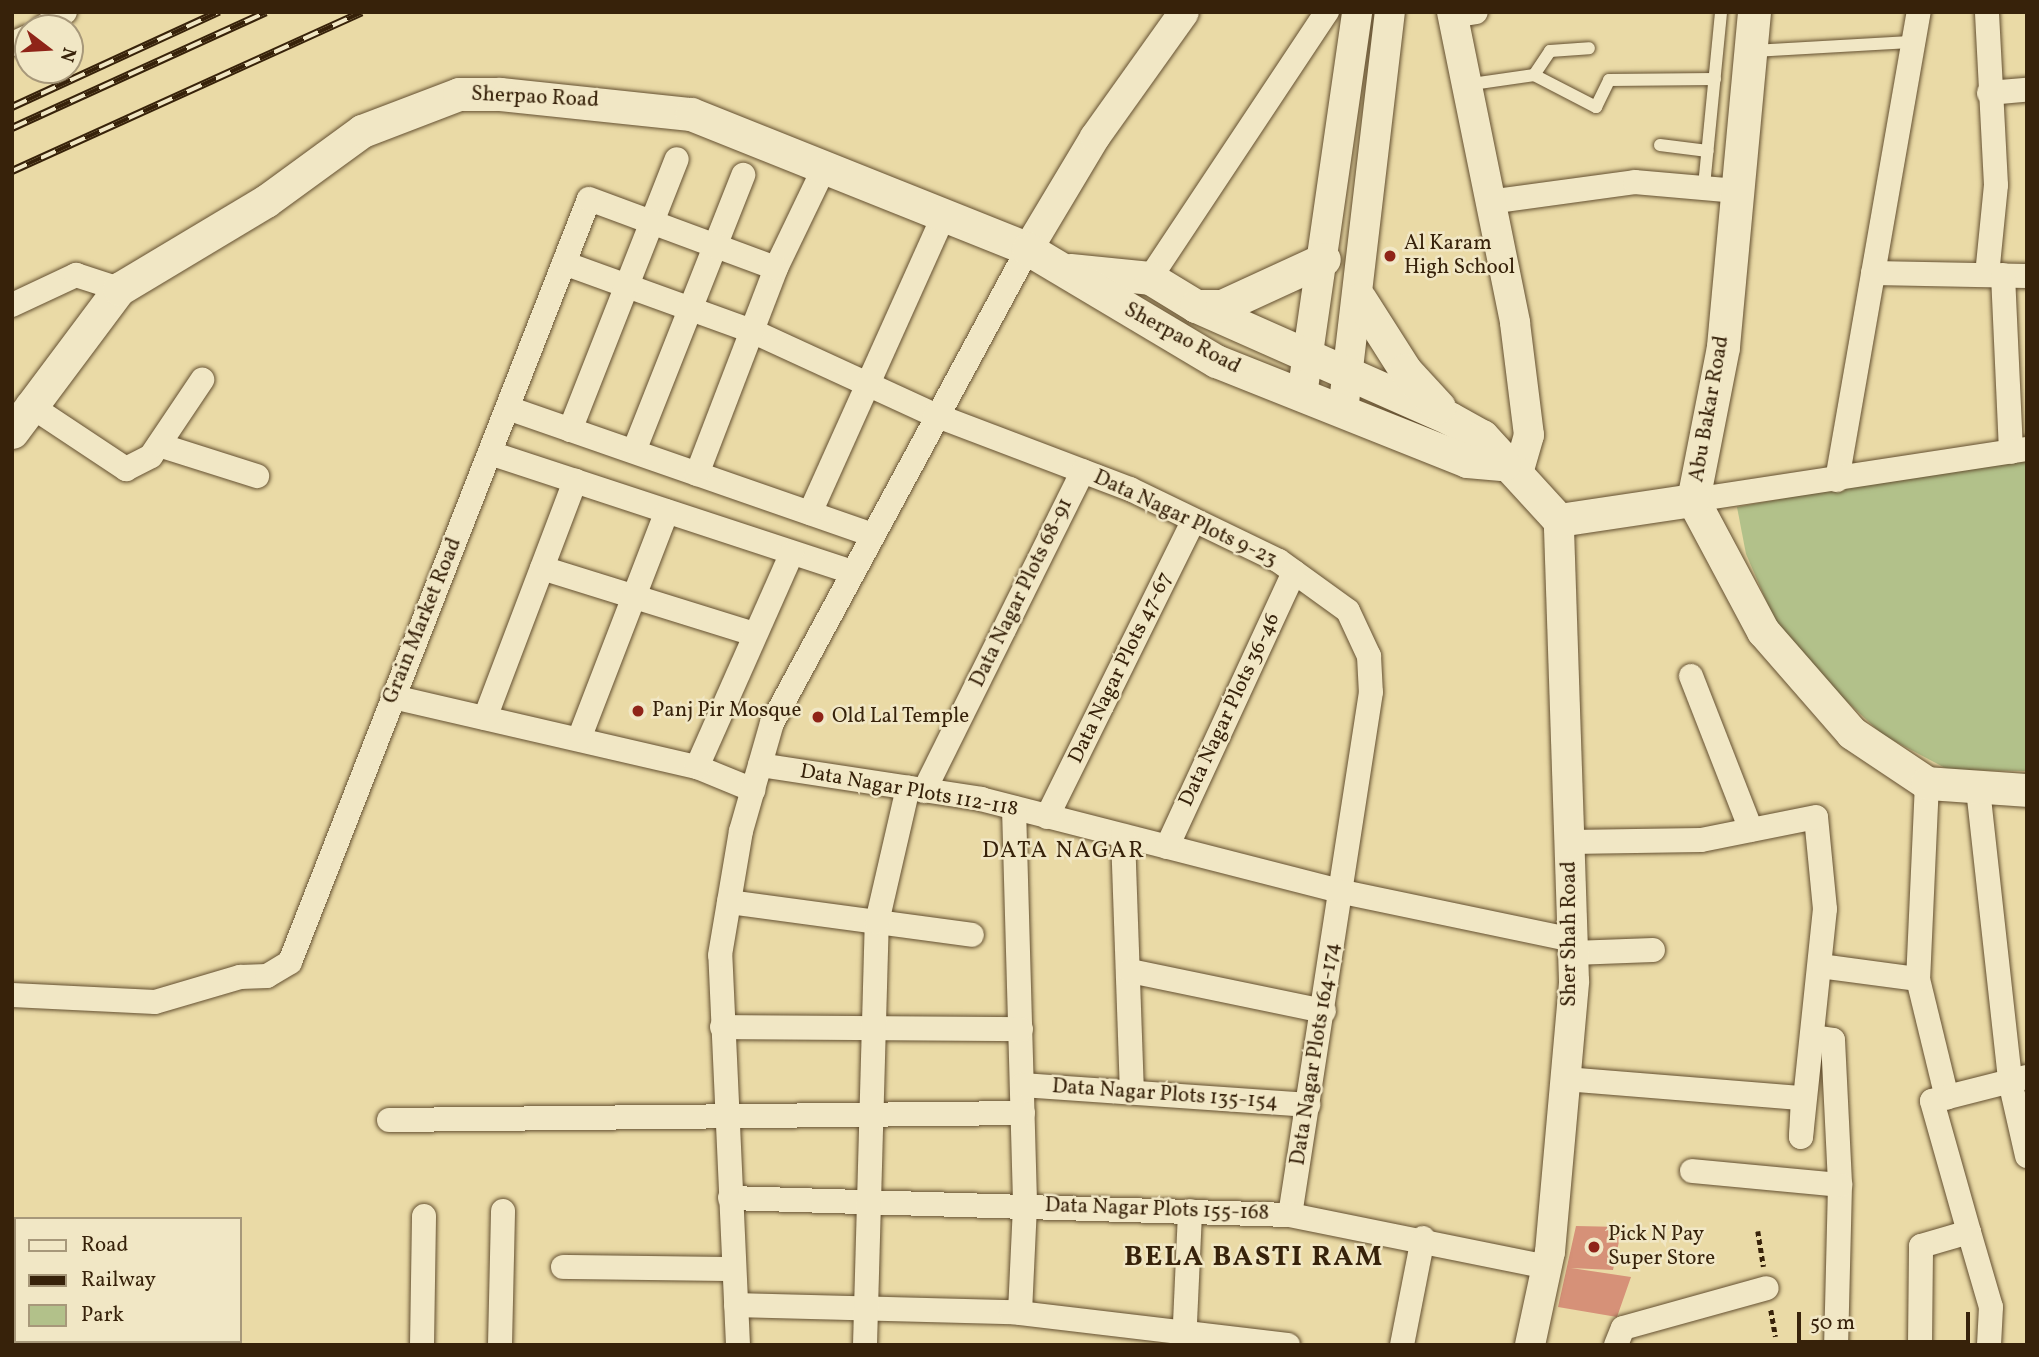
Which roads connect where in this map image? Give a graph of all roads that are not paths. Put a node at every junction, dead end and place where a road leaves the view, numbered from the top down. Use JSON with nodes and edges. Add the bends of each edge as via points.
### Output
{"nodes":[{"id":1,"x":1184,"y":12,"type":"edge"},
{"id":2,"x":1326,"y":12,"type":"edge"},
{"id":3,"x":1357,"y":12,"type":"edge"},
{"id":4,"x":1390,"y":12,"type":"edge"},
{"id":5,"x":1721,"y":12,"type":"edge"},
{"id":6,"x":1754,"y":12,"type":"edge"},
{"id":7,"x":1919,"y":12,"type":"edge"},
{"id":8,"x":1987,"y":12,"type":"edge"},
{"id":9,"x":1460,"y":14,"type":"edge"},
{"id":10,"x":1913,"y":42,"type":"junction"},
{"id":11,"x":1589,"y":48,"type":"dead end"},
{"id":12,"x":1755,"y":51,"type":"junction"},
{"id":13,"x":1534,"y":75,"type":"junction"},
{"id":14,"x":1714,"y":79,"type":"junction"},
{"id":15,"x":1464,"y":86,"type":"junction"},
{"id":16,"x":2027,"y":90,"type":"edge"},
{"id":17,"x":1989,"y":93,"type":"junction"},
{"id":18,"x":1660,"y":145,"type":"dead end"},
{"id":19,"x":1708,"y":151,"type":"junction"},
{"id":20,"x":677,"y":159,"type":"dead end"},
{"id":21,"x":826,"y":164,"type":"junction"},
{"id":22,"x":743,"y":175,"type":"dead end"},
{"id":23,"x":1704,"y":186,"type":"junction"},
{"id":24,"x":1737,"y":191,"type":"junction"},
{"id":25,"x":1489,"y":202,"type":"junction"},
{"id":26,"x":942,"y":219,"type":"junction"},
{"id":27,"x":653,"y":223,"type":"junction"},
{"id":28,"x":715,"y":246,"type":"junction"},
{"id":29,"x":1028,"y":249,"type":"junction"},
{"id":30,"x":1324,"y":259,"type":"junction"},
{"id":31,"x":564,"y":262,"type":"junction"},
{"id":32,"x":776,"y":268,"type":"junction"},
{"id":33,"x":1068,"y":270,"type":"junction"},
{"id":34,"x":1873,"y":273,"type":"junction"},
{"id":35,"x":2006,"y":275,"type":"edge"},
{"id":36,"x":1150,"y":278,"type":"junction"},
{"id":37,"x":628,"y":286,"type":"junction"},
{"id":38,"x":119,"y":289,"type":"junction"},
{"id":39,"x":1360,"y":299,"type":"junction"},
{"id":40,"x":12,"y":305,"type":"edge"},
{"id":41,"x":1196,"y":306,"type":"junction"},
{"id":42,"x":690,"y":311,"type":"junction"},
{"id":43,"x":752,"y":331,"type":"junction"},
{"id":44,"x":1309,"y":355,"type":"junction"},
{"id":45,"x":1349,"y":373,"type":"junction"},
{"id":46,"x":202,"y":380,"type":"dead end"},
{"id":47,"x":869,"y":382,"type":"junction"},
{"id":48,"x":1302,"y":395,"type":"junction"},
{"id":49,"x":508,"y":408,"type":"junction"},
{"id":50,"x":1343,"y":411,"type":"junction"},
{"id":51,"x":934,"y":415,"type":"junction"},
{"id":52,"x":20,"y":418,"type":"edge"},
{"id":53,"x":1449,"y":418,"type":"junction"},
{"id":54,"x":570,"y":430,"type":"junction"},
{"id":55,"x":159,"y":445,"type":"junction"},
{"id":56,"x":2019,"y":450,"type":"edge"},
{"id":57,"x":634,"y":452,"type":"junction"},
{"id":58,"x":490,"y":453,"type":"junction"},
{"id":59,"x":1511,"y":469,"type":"junction"},
{"id":60,"x":1083,"y":471,"type":"junction"},
{"id":61,"x":697,"y":474,"type":"junction"},
{"id":62,"x":257,"y":476,"type":"dead end"},
{"id":63,"x":1837,"y":480,"type":"junction"},
{"id":64,"x":575,"y":481,"type":"junction"},
{"id":65,"x":1693,"y":500,"type":"junction"},
{"id":66,"x":667,"y":511,"type":"junction"},
{"id":67,"x":810,"y":513,"type":"junction"},
{"id":68,"x":1194,"y":520,"type":"junction"},
{"id":69,"x":1559,"y":520,"type":"junction"},
{"id":70,"x":872,"y":536,"type":"junction"},
{"id":71,"x":792,"y":553,"type":"junction"},
{"id":72,"x":542,"y":568,"type":"junction"},
{"id":73,"x":852,"y":572,"type":"junction"},
{"id":74,"x":1294,"y":572,"type":"junction"},
{"id":75,"x":634,"y":597,"type":"junction"},
{"id":76,"x":1348,"y":611,"type":"joint"},
{"id":77,"x":754,"y":634,"type":"junction"},
{"id":78,"x":1691,"y":676,"type":"dead end"},
{"id":79,"x":393,"y":697,"type":"junction"},
{"id":80,"x":485,"y":718,"type":"junction"},
{"id":81,"x":579,"y":739,"type":"junction"},
{"id":82,"x":760,"y":765,"type":"junction"},
{"id":83,"x":697,"y":767,"type":"junction"},
{"id":84,"x":1927,"y":783,"type":"junction"},
{"id":85,"x":1978,"y":789,"type":"junction"},
{"id":86,"x":753,"y":790,"type":"junction"},
{"id":87,"x":916,"y":790,"type":"junction"},
{"id":88,"x":2027,"y":790,"type":"edge"},
{"id":89,"x":1014,"y":808,"type":"junction"},
{"id":90,"x":1047,"y":817,"type":"junction"},
{"id":91,"x":1751,"y":830,"type":"junction"},
{"id":92,"x":1123,"y":836,"type":"junction"},
{"id":93,"x":1570,"y":842,"type":"junction"},
{"id":94,"x":1167,"y":847,"type":"junction"},
{"id":95,"x":1343,"y":892,"type":"junction"},
{"id":96,"x":729,"y":902,"type":"junction"},
{"id":97,"x":877,"y":922,"type":"junction"},
{"id":98,"x":972,"y":934,"type":"dead end"},
{"id":99,"x":1573,"y":946,"type":"junction"},
{"id":100,"x":1653,"y":950,"type":"dead end"},
{"id":101,"x":1819,"y":966,"type":"junction"},
{"id":102,"x":1130,"y":971,"type":"junction"},
{"id":103,"x":1918,"y":979,"type":"junction"},
{"id":104,"x":12,"y":995,"type":"edge"},
{"id":105,"x":1324,"y":1011,"type":"junction"},
{"id":106,"x":722,"y":1027,"type":"junction"},
{"id":107,"x":874,"y":1028,"type":"junction"},
{"id":108,"x":1021,"y":1029,"type":"junction"},
{"id":109,"x":1812,"y":1037,"type":"junction"},
{"id":110,"x":1565,"y":1079,"type":"junction"},
{"id":111,"x":2018,"y":1079,"type":"edge"},
{"id":112,"x":1023,"y":1085,"type":"junction"},
{"id":113,"x":1132,"y":1089,"type":"junction"},
{"id":114,"x":1947,"y":1098,"type":"junction"},
{"id":115,"x":1308,"y":1105,"type":"junction"},
{"id":116,"x":872,"y":1111,"type":"junction"},
{"id":117,"x":1023,"y":1113,"type":"junction"},
{"id":118,"x":725,"y":1114,"type":"junction"},
{"id":119,"x":389,"y":1120,"type":"dead end"},
{"id":120,"x":2027,"y":1156,"type":"edge"},
{"id":121,"x":1692,"y":1171,"type":"dead end"},
{"id":122,"x":1840,"y":1185,"type":"junction"},
{"id":123,"x":730,"y":1198,"type":"junction"},
{"id":124,"x":869,"y":1202,"type":"junction"},
{"id":125,"x":1025,"y":1206,"type":"junction"},
{"id":126,"x":503,"y":1211,"type":"dead end"},
{"id":127,"x":1190,"y":1211,"type":"junction"},
{"id":128,"x":1290,"y":1215,"type":"junction"},
{"id":129,"x":424,"y":1216,"type":"dead end"},
{"id":130,"x":1969,"y":1232,"type":"junction"},
{"id":131,"x":1423,"y":1238,"type":"junction"},
{"id":132,"x":563,"y":1267,"type":"dead end"},
{"id":133,"x":1547,"y":1267,"type":"junction"},
{"id":134,"x":734,"y":1269,"type":"junction"},
{"id":135,"x":1767,"y":1288,"type":"dead end"},
{"id":136,"x":736,"y":1305,"type":"junction"},
{"id":137,"x":866,"y":1306,"type":"junction"},
{"id":138,"x":1020,"y":1313,"type":"junction"},
{"id":139,"x":1184,"y":1340,"type":"edge"},
{"id":140,"x":422,"y":1345,"type":"edge"},
{"id":141,"x":500,"y":1345,"type":"edge"},
{"id":142,"x":738,"y":1345,"type":"edge"},
{"id":143,"x":865,"y":1345,"type":"edge"},
{"id":144,"x":1288,"y":1345,"type":"edge"},
{"id":145,"x":1402,"y":1345,"type":"edge"},
{"id":146,"x":1530,"y":1345,"type":"edge"},
{"id":147,"x":1616,"y":1345,"type":"edge"},
{"id":148,"x":1836,"y":1345,"type":"edge"},
{"id":149,"x":1920,"y":1345,"type":"edge"},
{"id":150,"x":1989,"y":1345,"type":"edge"}],
"edges":[{"from":1,"to":29,"type":"street","via":[[1095,137]]},
{"from":2,"to":36,"type":"street"},
{"from":3,"to":30,"type":"street"},
{"from":4,"to":39,"type":"street","via":[[1370,169]]},
{"from":5,"to":14,"type":"lane"},
{"from":6,"to":12,"type":"main road","name":"Abu Bakar Road"},
{"from":7,"to":10,"type":"street"},
{"from":8,"to":17,"type":"street"},
{"from":9,"to":15,"type":"street"},
{"from":10,"to":12,"type":"lane"},
{"from":10,"to":34,"type":"street"},
{"from":11,"to":13,"type":"lane","via":[[1550,51]]},
{"from":12,"to":24,"type":"main road","name":"Abu Bakar Road"},
{"from":13,"to":14,"type":"lane","via":[[1596,107],[1609,80]]},
{"from":13,"to":15,"type":"lane"},
{"from":14,"to":19,"type":"lane"},
{"from":15,"to":25,"type":"street"},
{"from":16,"to":17,"type":"street"},
{"from":17,"to":35,"type":"street"},
{"from":18,"to":19,"type":"lane"},
{"from":19,"to":23,"type":"lane"},
{"from":20,"to":27,"type":"street"},
{"from":21,"to":26,"type":"main road","name":"Sherpao Road"},
{"from":21,"to":32,"type":"street"},
{"from":21,"to":38,"type":"main road","name":"Sherpao Road","via":[[655,106],[459,94],[362,131],[266,201]]},
{"from":22,"to":28,"type":"street"},
{"from":23,"to":24,"type":"street"},
{"from":23,"to":25,"type":"street","via":[[1635,182]]},
{"from":24,"to":65,"type":"main road","name":"Abu Bakar Road","via":[[1723,347]]},
{"from":25,"to":59,"type":"street","via":[[1530,435]]},
{"from":26,"to":29,"type":"main road","name":"Sherpao Road"},
{"from":26,"to":47,"type":"street"},
{"from":27,"to":28,"type":"street","name":"Grain Market Road"},
{"from":27,"to":31,"type":"street","name":"Grain Market Road","via":[[589,199]]},
{"from":27,"to":37,"type":"street"},
{"from":28,"to":32,"type":"street","name":"Grain Market Road"},
{"from":28,"to":42,"type":"street"},
{"from":29,"to":33,"type":"main road","name":"Sherpao Road"},
{"from":29,"to":51,"type":"street"},
{"from":30,"to":41,"type":"main road","via":[[1222,306]]},
{"from":30,"to":44,"type":"street"},
{"from":31,"to":37,"type":"street","name":"Data Nagar Plots 9-23"},
{"from":31,"to":49,"type":"street","name":"Grain Market Road"},
{"from":32,"to":43,"type":"street"},
{"from":33,"to":36,"type":"main road","name":"Sherpao Road"},
{"from":33,"to":48,"type":"main road","name":"Sherpao Road","via":[[1131,316],[1216,361]]},
{"from":34,"to":35,"type":"street"},
{"from":34,"to":63,"type":"street"},
{"from":35,"to":56,"type":"street"},
{"from":36,"to":41,"type":"main road","name":"Sherpao Road"},
{"from":37,"to":42,"type":"street","name":"Data Nagar Plots 9-23"},
{"from":37,"to":54,"type":"street"},
{"from":38,"to":40,"type":"street","via":[[76,275]]},
{"from":38,"to":52,"type":"main road","name":"Sherpao Road"},
{"from":39,"to":45,"type":"street"},
{"from":39,"to":53,"type":"main road","via":[[1405,370]]},
{"from":41,"to":44,"type":"main road","name":"Sherpao Road"},
{"from":42,"to":43,"type":"street","name":"Data Nagar Plots 9-23"},
{"from":42,"to":57,"type":"street"},
{"from":43,"to":47,"type":"street","name":"Data Nagar Plots 9-23"},
{"from":43,"to":61,"type":"street"},
{"from":44,"to":45,"type":"main road","name":"Sherpao Road"},
{"from":44,"to":48,"type":"street"},
{"from":45,"to":50,"type":"street"},
{"from":45,"to":53,"type":"main road","name":"Sherpao Road"},
{"from":46,"to":55,"type":"street"},
{"from":47,"to":51,"type":"street","name":"Data Nagar Plots 9-23"},
{"from":47,"to":67,"type":"street"},
{"from":48,"to":50,"type":"main road","name":"Sherpao Road"},
{"from":49,"to":54,"type":"street"},
{"from":49,"to":58,"type":"street","name":"Grain Market Road"},
{"from":50,"to":59,"type":"main road","name":"Sherpao Road","via":[[1467,460]]},
{"from":51,"to":60,"type":"street","name":"Data Nagar Plots 9-23"},
{"from":51,"to":70,"type":"street"},
{"from":52,"to":55,"type":"street","via":[[126,469],[151,456]]},
{"from":53,"to":59,"type":"main road","via":[[1482,436]]},
{"from":54,"to":57,"type":"street"},
{"from":55,"to":62,"type":"street"},
{"from":56,"to":63,"type":"street"},
{"from":57,"to":61,"type":"street"},
{"from":58,"to":64,"type":"street"},
{"from":58,"to":79,"type":"street","name":"Grain Market Road"},
{"from":59,"to":69,"type":"main road"},
{"from":60,"to":68,"type":"street","name":"Data Nagar Plots 9-23"},
{"from":60,"to":87,"type":"street","name":"Data Nagar Plots 68-91"},
{"from":61,"to":67,"type":"street"},
{"from":63,"to":65,"type":"street"},
{"from":64,"to":66,"type":"street"},
{"from":64,"to":72,"type":"street"},
{"from":65,"to":69,"type":"main road"},
{"from":65,"to":84,"type":"main road","name":"Abu Bakar Road","via":[[1763,631],[1792,671],[1852,733]]},
{"from":66,"to":71,"type":"street"},
{"from":66,"to":75,"type":"street"},
{"from":67,"to":70,"type":"street"},
{"from":68,"to":74,"type":"street","name":"Data Nagar Plots 9-23"},
{"from":68,"to":90,"type":"street","name":"Data Nagar Plots 47-67"},
{"from":69,"to":93,"type":"street","name":"Sher Shah Road"},
{"from":70,"to":73,"type":"street"},
{"from":71,"to":73,"type":"street"},
{"from":71,"to":77,"type":"street"},
{"from":72,"to":75,"type":"street"},
{"from":72,"to":80,"type":"street"},
{"from":73,"to":82,"type":"street","via":[[772,723]]},
{"from":74,"to":76,"type":"street","name":"Data Nagar Plots 9-23"},
{"from":74,"to":94,"type":"street","name":"Data Nagar Plots 36-46"},
{"from":75,"to":77,"type":"street"},
{"from":75,"to":81,"type":"street"},
{"from":76,"to":95,"type":"street","name":"Data Nagar Plots 164-174","via":[[1369,656],[1371,692]]},
{"from":77,"to":83,"type":"street"},
{"from":78,"to":91,"type":"street"},
{"from":79,"to":80,"type":"street"},
{"from":79,"to":104,"type":"street","name":"Grain Market Road","via":[[290,962],[267,976],[240,977],[155,1002]]},
{"from":80,"to":81,"type":"street"},
{"from":81,"to":83,"type":"street"},
{"from":82,"to":86,"type":"street"},
{"from":82,"to":87,"type":"street","name":"Data Nagar Plots 112-118"},
{"from":83,"to":86,"type":"street"},
{"from":84,"to":85,"type":"main road","name":"Abu Bakar Road"},
{"from":84,"to":103,"type":"street"},
{"from":85,"to":88,"type":"main road","name":"Abu Bakar Road"},
{"from":85,"to":111,"type":"street"},
{"from":86,"to":96,"type":"street"},
{"from":87,"to":89,"type":"street","name":"Data Nagar Plots 112-118"},
{"from":87,"to":97,"type":"street","name":"Data Nagar Plots 68-91"},
{"from":89,"to":90,"type":"street","name":"Data Nagar Plots 112-118"},
{"from":89,"to":108,"type":"street"},
{"from":90,"to":92,"type":"street","name":"Data Nagar Plots 112-118"},
{"from":91,"to":93,"type":"street","via":[[1702,840]]},
{"from":91,"to":101,"type":"street","via":[[1816,817],[1825,909]]},
{"from":92,"to":94,"type":"street","name":"Data Nagar Plots 112-118"},
{"from":92,"to":102,"type":"street"},
{"from":93,"to":99,"type":"street","name":"Sher Shah Road"},
{"from":94,"to":95,"type":"street","name":"Data Nagar Plots 112-118"},
{"from":95,"to":99,"type":"street","name":"Data Nagar Plots 112-118"},
{"from":95,"to":105,"type":"street","name":"Data Nagar Plots 164-174"},
{"from":96,"to":97,"type":"street"},
{"from":96,"to":106,"type":"street","via":[[720,955]]},
{"from":97,"to":98,"type":"street"},
{"from":97,"to":107,"type":"street","name":"Data Nagar Plots 68-91"},
{"from":99,"to":100,"type":"street","name":"Data Nagar Plots 112-118"},
{"from":99,"to":110,"type":"street","name":"Sher Shah Road"},
{"from":101,"to":103,"type":"street"},
{"from":101,"to":109,"type":"street"},
{"from":102,"to":105,"type":"street"},
{"from":102,"to":113,"type":"street"},
{"from":103,"to":114,"type":"street"},
{"from":105,"to":115,"type":"street","name":"Data Nagar Plots 164-174"},
{"from":106,"to":107,"type":"street"},
{"from":106,"to":118,"type":"street"},
{"from":107,"to":108,"type":"street"},
{"from":107,"to":116,"type":"street","name":"Data Nagar Plots 68-91"},
{"from":108,"to":112,"type":"street"},
{"from":109,"to":110,"type":"street","via":[[1801,1138],[1803,1098]]},
{"from":109,"to":122,"type":"street","via":[[1833,1040]]},
{"from":110,"to":133,"type":"street","name":"Sher Shah Road"},
{"from":111,"to":114,"type":"street"},
{"from":111,"to":120,"type":"street"},
{"from":112,"to":113,"type":"street","name":"Data Nagar Plots 135-154"},
{"from":112,"to":117,"type":"street"},
{"from":113,"to":115,"type":"street","name":"Data Nagar Plots 135-154"},
{"from":114,"to":130,"type":"street","via":[[1932,1101]]},
{"from":115,"to":128,"type":"street","name":"Data Nagar Plots 164-174"},
{"from":116,"to":117,"type":"street"},
{"from":116,"to":118,"type":"street"},
{"from":116,"to":124,"type":"street","name":"Data Nagar Plots 68-91"},
{"from":117,"to":125,"type":"street"},
{"from":118,"to":119,"type":"street"},
{"from":118,"to":123,"type":"street"},
{"from":121,"to":122,"type":"street"},
{"from":122,"to":148,"type":"street"},
{"from":123,"to":124,"type":"street","name":"Data Nagar Plots 155-168"},
{"from":123,"to":134,"type":"street"},
{"from":124,"to":125,"type":"street","name":"Data Nagar Plots 155-168"},
{"from":124,"to":137,"type":"street","name":"Data Nagar Plots 68-91"},
{"from":125,"to":127,"type":"street","name":"Data Nagar Plots 155-168"},
{"from":125,"to":138,"type":"street"},
{"from":126,"to":141,"type":"street"},
{"from":127,"to":128,"type":"street","name":"Data Nagar Plots 155-168"},
{"from":127,"to":139,"type":"street"},
{"from":128,"to":131,"type":"street","name":"Data Nagar Plots 155-168"},
{"from":129,"to":140,"type":"street"},
{"from":130,"to":149,"type":"street","via":[[1921,1246]]},
{"from":130,"to":150,"type":"street","via":[[1991,1307]]},
{"from":131,"to":133,"type":"street","name":"Data Nagar Plots 155-168"},
{"from":131,"to":145,"type":"street"},
{"from":132,"to":134,"type":"street"},
{"from":133,"to":146,"type":"street","name":"Sher Shah Road"},
{"from":134,"to":136,"type":"street"},
{"from":135,"to":147,"type":"street","via":[[1622,1328]]},
{"from":136,"to":137,"type":"street"},
{"from":136,"to":142,"type":"street"},
{"from":137,"to":138,"type":"street"},
{"from":137,"to":143,"type":"street","name":"Data Nagar Plots 68-91"},
{"from":138,"to":139,"type":"street"},
{"from":139,"to":144,"type":"street"}]}
